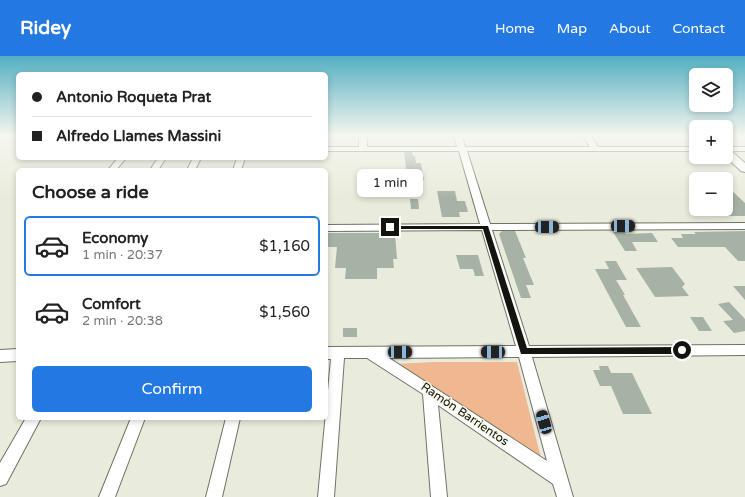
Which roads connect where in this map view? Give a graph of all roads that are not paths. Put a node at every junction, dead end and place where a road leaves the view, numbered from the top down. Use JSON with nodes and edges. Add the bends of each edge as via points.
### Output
{"nodes":[{"id":1,"x":464,"y":157,"type":"edge"},
{"id":2,"x":734,"y":157,"type":"edge"},
{"id":3,"x":120,"y":160,"type":"edge"},
{"id":4,"x":114,"y":168,"type":"edge"},
{"id":5,"x":745,"y":169,"type":"edge"},
{"id":6,"x":745,"y":226,"type":"edge"},
{"id":7,"x":486,"y":227,"type":"junction"},
{"id":8,"x":328,"y":228,"type":"edge"},
{"id":9,"x":745,"y":350,"type":"edge"},
{"id":10,"x":524,"y":352,"type":"junction"},
{"id":11,"x":332,"y":353,"type":"edge"},
{"id":12,"x":369,"y":353,"type":"junction"},
{"id":13,"x":16,"y":355,"type":"edge"},
{"id":14,"x":0,"y":356,"type":"edge"},
{"id":15,"x":430,"y":391,"type":"junction"},
{"id":16,"x":33,"y":420,"type":"edge"},
{"id":17,"x":137,"y":420,"type":"edge"},
{"id":18,"x":233,"y":420,"type":"edge"},
{"id":19,"x":0,"y":478,"type":"edge"},
{"id":20,"x":560,"y":478,"type":"junction"},
{"id":21,"x":107,"y":497,"type":"edge"},
{"id":22,"x":214,"y":497,"type":"edge"},
{"id":23,"x":326,"y":497,"type":"edge"},
{"id":24,"x":439,"y":497,"type":"edge"},
{"id":25,"x":565,"y":497,"type":"edge"}],
"edges":[{"from":1,"to":7,"type":"street"},
{"from":2,"to":5,"type":"main road"},
{"from":3,"to":4,"type":"street"},
{"from":6,"to":7,"type":"street"},
{"from":7,"to":8,"type":"street"},
{"from":7,"to":10,"type":"street"},
{"from":9,"to":10,"type":"street"},
{"from":10,"to":12,"type":"street"},
{"from":10,"to":20,"type":"street"},
{"from":11,"to":12,"type":"street"},
{"from":11,"to":23,"type":"street"},
{"from":12,"to":15,"type":"street","name":"Ramón Barrientos"},
{"from":13,"to":14,"type":"street"},
{"from":15,"to":20,"type":"street","name":"Ramón Barrientos"},
{"from":15,"to":24,"type":"street"},
{"from":16,"to":19,"type":"street"},
{"from":17,"to":21,"type":"street"},
{"from":18,"to":22,"type":"street"},
{"from":20,"to":25,"type":"street"}]}
